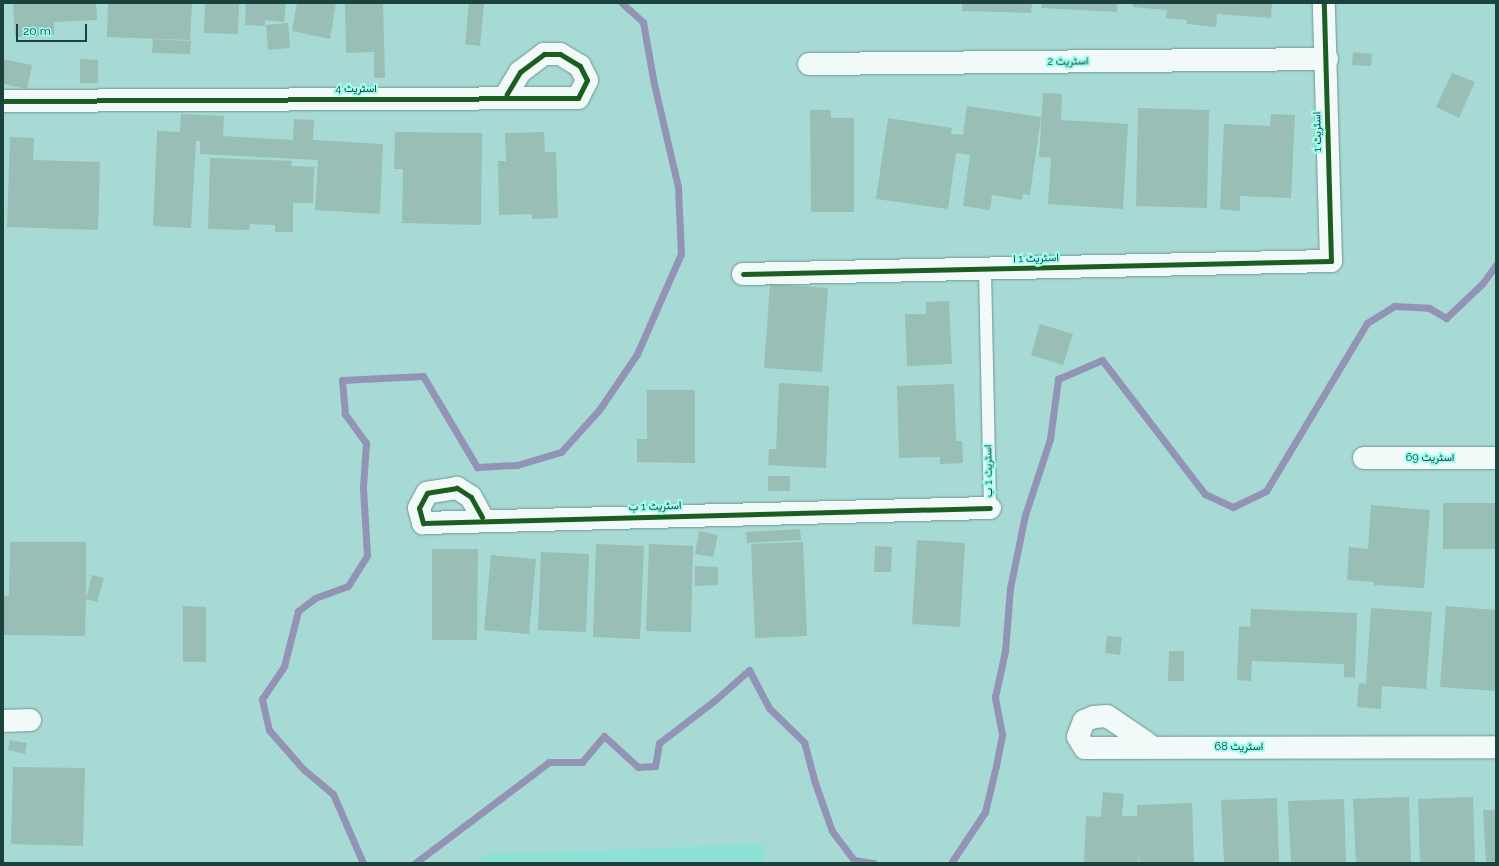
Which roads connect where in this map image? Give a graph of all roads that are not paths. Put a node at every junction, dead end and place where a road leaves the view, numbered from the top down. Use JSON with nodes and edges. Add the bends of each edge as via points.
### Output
{"nodes":[{"id":1,"x":1324,"y":3,"type":"edge"},
{"id":2,"x":1327,"y":59,"type":"junction"},
{"id":3,"x":809,"y":64,"type":"dead end"},
{"id":4,"x":507,"y":94,"type":"dead end"},
{"id":5,"x":3,"y":100,"type":"edge"},
{"id":6,"x":1330,"y":261,"type":"joint"},
{"id":7,"x":985,"y":270,"type":"junction"},
{"id":8,"x":743,"y":274,"type":"dead end"},
{"id":9,"x":1364,"y":458,"type":"dead end"},
{"id":10,"x":1496,"y":458,"type":"edge"},
{"id":11,"x":990,"y":508,"type":"joint"},
{"id":12,"x":482,"y":516,"type":"dead end"},
{"id":13,"x":3,"y":720,"type":"edge"},
{"id":14,"x":30,"y":720,"type":"dead end"},
{"id":15,"x":1147,"y":743,"type":"dead end"},
{"id":16,"x":1496,"y":747,"type":"edge"}],
"edges":[{"from":1,"to":2,"type":"street","name":"اسٹریٹ 1"},
{"from":2,"to":3,"type":"street","name":"اسٹریٹ 2"},
{"from":2,"to":6,"type":"street","name":"اسٹریٹ 1"},
{"from":4,"to":5,"type":"street","name":"اسٹریٹ 4","via":[[520,72],[544,54],[560,54],[580,66],[587,80],[578,98]]},
{"from":6,"to":7,"type":"street","name":"اسٹریٹ 1 ا"},
{"from":7,"to":8,"type":"street","name":"اسٹریٹ 1 ا"},
{"from":7,"to":11,"type":"lane","name":"اسٹریٹ 1 ب"},
{"from":9,"to":10,"type":"street","name":"اسٹریٹ 69"},
{"from":11,"to":12,"type":"street","name":"اسٹریٹ 1 ب","via":[[423,523],[419,508],[428,493],[457,488],[471,497]]},
{"from":13,"to":14,"type":"street"},
{"from":15,"to":16,"type":"street","name":"اسٹریٹ 68","via":[[1107,716],[1084,721],[1078,737],[1085,748]]}]}
